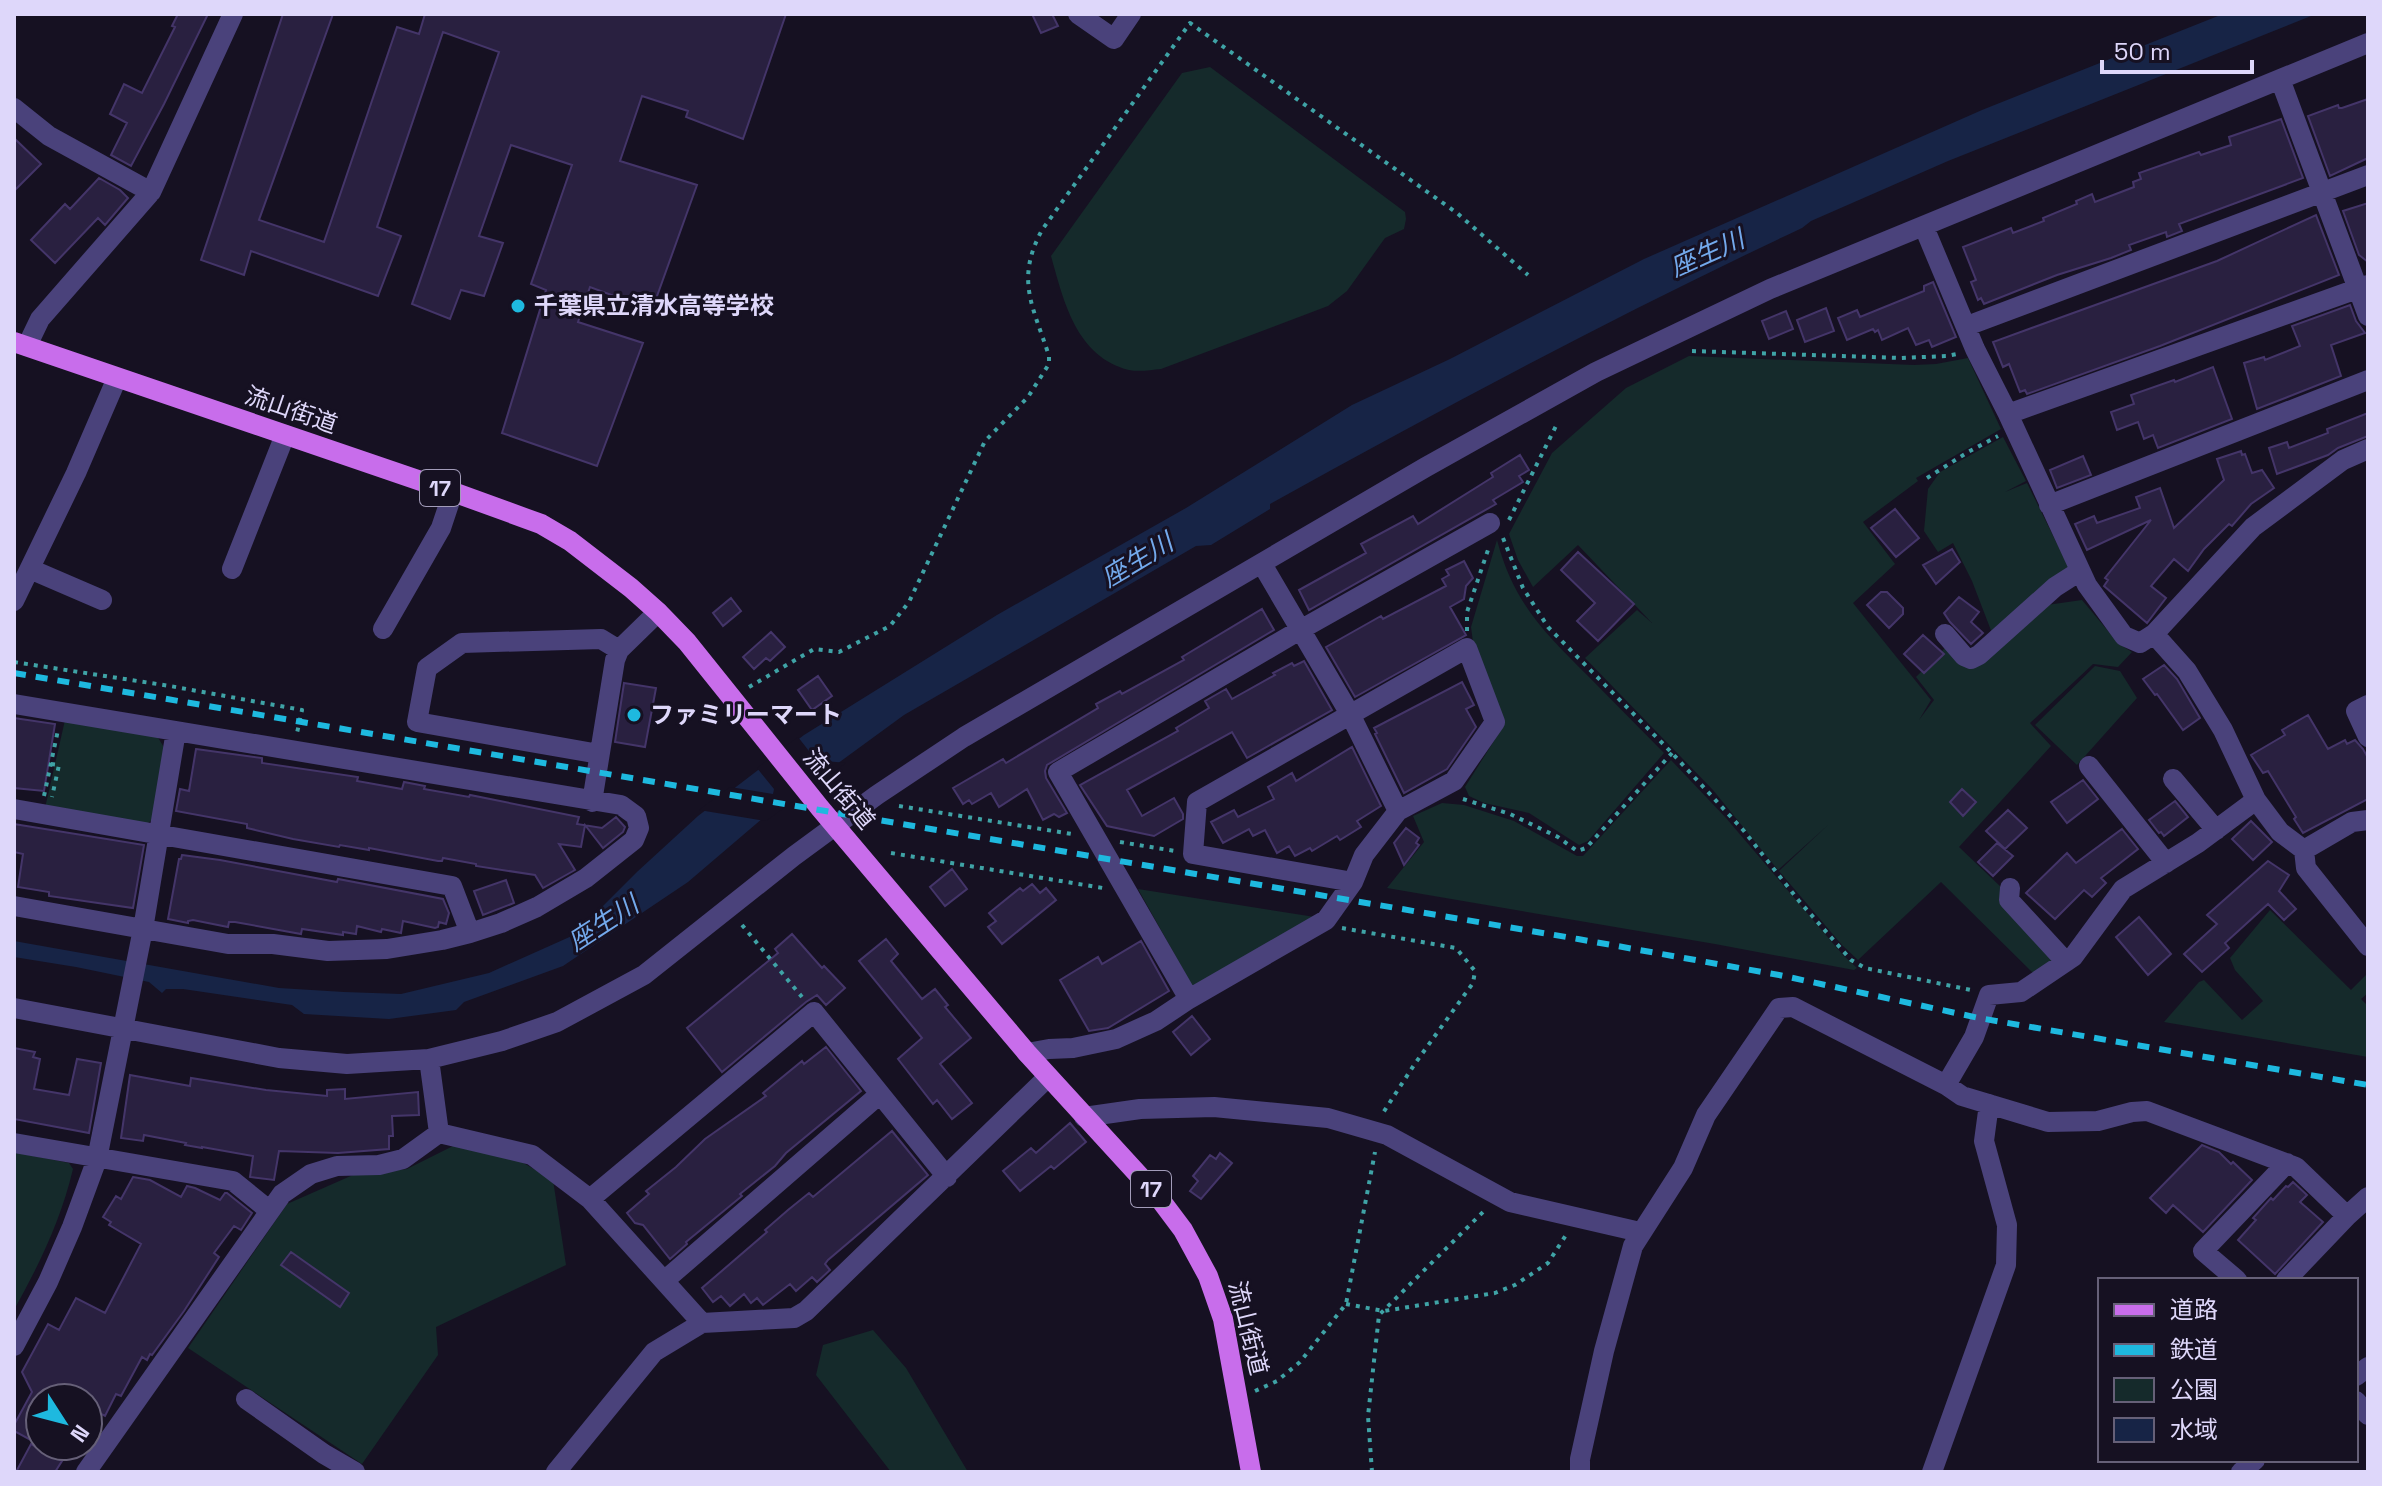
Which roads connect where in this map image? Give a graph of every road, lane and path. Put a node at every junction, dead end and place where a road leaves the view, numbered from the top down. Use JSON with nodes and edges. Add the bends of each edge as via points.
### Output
{"nodes":[{"id":1,"x":233,"y":14,"type":"edge"},
{"id":2,"x":1078,"y":14,"type":"edge"},
{"id":3,"x":1131,"y":14,"type":"edge"},
{"id":4,"x":2368,"y":43,"type":"edge"},
{"id":5,"x":2280,"y":79,"type":"junction"},
{"id":6,"x":14,"y":108,"type":"edge"},
{"id":7,"x":2368,"y":175,"type":"edge"},
{"id":8,"x":151,"y":192,"type":"junction"},
{"id":9,"x":2321,"y":192,"type":"junction"},
{"id":10,"x":1924,"y":227,"type":"junction"},
{"id":11,"x":1528,"y":275,"type":"dead end"},
{"id":12,"x":2362,"y":287,"type":"edge"},
{"id":13,"x":2368,"y":316,"type":"edge"},
{"id":14,"x":1967,"y":326,"type":"junction"},
{"id":15,"x":21,"y":344,"type":"edge"},
{"id":16,"x":1975,"y":349,"type":"junction"},
{"id":17,"x":1692,"y":351,"type":"dead end"},
{"id":18,"x":117,"y":378,"type":"junction"},
{"id":19,"x":2368,"y":380,"type":"edge"},
{"id":20,"x":2012,"y":421,"type":"junction"},
{"id":21,"x":285,"y":435,"type":"junction"},
{"id":22,"x":2368,"y":449,"type":"edge"},
{"id":23,"x":1927,"y":478,"type":"dead end"},
{"id":24,"x":453,"y":492,"type":"junction"},
{"id":25,"x":2049,"y":505,"type":"junction"},
{"id":26,"x":1490,"y":523,"type":"joint"},
{"id":27,"x":1262,"y":564,"type":"junction"},
{"id":28,"x":30,"y":569,"type":"junction"},
{"id":29,"x":232,"y":569,"type":"dead end"},
{"id":30,"x":2080,"y":571,"type":"junction"},
{"id":31,"x":102,"y":600,"type":"dead end"},
{"id":32,"x":14,"y":601,"type":"edge"},
{"id":33,"x":658,"y":612,"type":"junction"},
{"id":34,"x":383,"y":629,"type":"dead end"},
{"id":35,"x":1300,"y":630,"type":"junction"},
{"id":36,"x":1945,"y":634,"type":"dead end"},
{"id":37,"x":2154,"y":634,"type":"junction"},
{"id":38,"x":619,"y":650,"type":"junction"},
{"id":39,"x":14,"y":662,"type":"edge"},
{"id":40,"x":749,"y":687,"type":"dead end"},
{"id":41,"x":14,"y":704,"type":"edge"},
{"id":42,"x":2368,"y":705,"type":"edge"},
{"id":43,"x":1350,"y":714,"type":"junction"},
{"id":44,"x":61,"y":723,"type":"junction"},
{"id":45,"x":176,"y":731,"type":"junction"},
{"id":46,"x":2368,"y":737,"type":"edge"},
{"id":47,"x":293,"y":751,"type":"junction"},
{"id":48,"x":1672,"y":753,"type":"junction"},
{"id":49,"x":599,"y":754,"type":"junction"},
{"id":50,"x":51,"y":764,"type":"junction"},
{"id":51,"x":2089,"y":766,"type":"dead end"},
{"id":52,"x":2173,"y":779,"type":"dead end"},
{"id":53,"x":1445,"y":786,"type":"junction"},
{"id":54,"x":2256,"y":800,"type":"junction"},
{"id":55,"x":592,"y":802,"type":"junction"},
{"id":56,"x":899,"y":806,"type":"dead end"},
{"id":57,"x":48,"y":808,"type":"junction"},
{"id":58,"x":14,"y":809,"type":"edge"},
{"id":59,"x":1398,"y":811,"type":"junction"},
{"id":60,"x":2368,"y":820,"type":"edge"},
{"id":61,"x":835,"y":825,"type":"junction"},
{"id":62,"x":2216,"y":830,"type":"junction"},
{"id":63,"x":160,"y":834,"type":"junction"},
{"id":64,"x":1096,"y":838,"type":"junction"},
{"id":65,"x":2304,"y":850,"type":"junction"},
{"id":66,"x":891,"y":853,"type":"dead end"},
{"id":67,"x":1193,"y":854,"type":"junction"},
{"id":68,"x":2166,"y":863,"type":"junction"},
{"id":69,"x":1353,"y":882,"type":"junction"},
{"id":70,"x":2010,"y":888,"type":"dead end"},
{"id":71,"x":1128,"y":894,"type":"junction"},
{"id":72,"x":14,"y":906,"type":"edge"},
{"id":73,"x":1326,"y":920,"type":"junction"},
{"id":74,"x":742,"y":925,"type":"dead end"},
{"id":75,"x":470,"y":933,"type":"junction"},
{"id":76,"x":141,"y":936,"type":"junction"},
{"id":77,"x":2368,"y":946,"type":"edge"},
{"id":78,"x":2066,"y":962,"type":"junction"},
{"id":79,"x":1989,"y":995,"type":"junction"},
{"id":80,"x":1189,"y":999,"type":"junction"},
{"id":81,"x":14,"y":1008,"type":"edge"},
{"id":82,"x":814,"y":1012,"type":"junction"},
{"id":83,"x":124,"y":1029,"type":"junction"},
{"id":84,"x":1027,"y":1053,"type":"junction"},
{"id":85,"x":429,"y":1059,"type":"junction"},
{"id":86,"x":1048,"y":1077,"type":"junction"},
{"id":87,"x":1946,"y":1085,"type":"junction"},
{"id":88,"x":880,"y":1094,"type":"junction"},
{"id":89,"x":1989,"y":1104,"type":"junction"},
{"id":90,"x":1084,"y":1117,"type":"junction"},
{"id":91,"x":439,"y":1133,"type":"junction"},
{"id":92,"x":1378,"y":1133,"type":"junction"},
{"id":93,"x":14,"y":1143,"type":"edge"},
{"id":94,"x":97,"y":1159,"type":"junction"},
{"id":95,"x":2287,"y":1163,"type":"junction"},
{"id":96,"x":947,"y":1177,"type":"junction"},
{"id":97,"x":1494,"y":1194,"type":"junction"},
{"id":98,"x":2368,"y":1197,"type":"edge"},
{"id":99,"x":590,"y":1199,"type":"junction"},
{"id":100,"x":270,"y":1211,"type":"junction"},
{"id":101,"x":1570,"y":1215,"type":"junction"},
{"id":102,"x":2347,"y":1216,"type":"junction"},
{"id":103,"x":1640,"y":1232,"type":"junction"},
{"id":104,"x":2235,"y":1278,"type":"edge"},
{"id":105,"x":2288,"y":1278,"type":"edge"},
{"id":106,"x":664,"y":1281,"type":"junction"},
{"id":107,"x":1346,"y":1304,"type":"junction"},
{"id":108,"x":1384,"y":1311,"type":"junction"},
{"id":109,"x":702,"y":1323,"type":"junction"},
{"id":110,"x":14,"y":1346,"type":"edge"},
{"id":111,"x":246,"y":1399,"type":"dead end"},
{"id":112,"x":1238,"y":1399,"type":"junction"},
{"id":113,"x":86,"y":1472,"type":"edge"},
{"id":114,"x":355,"y":1472,"type":"edge"},
{"id":115,"x":556,"y":1472,"type":"edge"},
{"id":116,"x":1251,"y":1472,"type":"edge"},
{"id":117,"x":1372,"y":1472,"type":"edge"},
{"id":118,"x":1580,"y":1472,"type":"edge"},
{"id":119,"x":1932,"y":1472,"type":"edge"}],
"edges":[{"from":1,"to":8,"type":"street"},
{"from":2,"to":3,"type":"street","via":[[1114,39]]},
{"from":4,"to":5,"type":"street"},
{"from":5,"to":9,"type":"street"},
{"from":5,"to":10,"type":"street"},
{"from":6,"to":8,"type":"street","via":[[49,136]]},
{"from":7,"to":9,"type":"street"},
{"from":8,"to":15,"type":"street"},
{"from":9,"to":12,"type":"street"},
{"from":9,"to":14,"type":"street"},
{"from":10,"to":14,"type":"street"},
{"from":10,"to":27,"type":"street","via":[[1770,289],[1596,372]]},
{"from":11,"to":40,"type":"path","via":[[1457,213],[1190,23],[1032,250],[1027,287],[1049,364],[1028,397],[985,441],[909,602],[890,626],[839,652],[814,649]]},
{"from":12,"to":13,"type":"street"},
{"from":12,"to":20,"type":"street"},
{"from":14,"to":16,"type":"street"},
{"from":15,"to":18,"type":"main road","name":"流山街道","number":"17"},
{"from":16,"to":17,"type":"path","via":[[1901,358]]},
{"from":16,"to":20,"type":"street"},
{"from":18,"to":21,"type":"main road","name":"流山街道","number":"17"},
{"from":18,"to":28,"type":"street"},
{"from":19,"to":25,"type":"street"},
{"from":20,"to":23,"type":"path"},
{"from":20,"to":25,"type":"street"},
{"from":21,"to":24,"type":"main road","name":"流山街道","number":"17"},
{"from":21,"to":29,"type":"street"},
{"from":22,"to":37,"type":"street","via":[[2343,460],[2253,527]]},
{"from":24,"to":33,"type":"main road","name":"流山街道","number":"17","via":[[541,524]]},
{"from":24,"to":34,"type":"street","via":[[441,528]]},
{"from":25,"to":30,"type":"street"},
{"from":26,"to":35,"type":"street"},
{"from":26,"to":48,"type":"path","via":[[1503,537],[1523,588],[1548,627]]},
{"from":27,"to":35,"type":"street"},
{"from":27,"to":61,"type":"street","via":[[964,737]]},
{"from":28,"to":31,"type":"street"},
{"from":28,"to":32,"type":"street"},
{"from":30,"to":36,"type":"street","via":[[1971,659]]},
{"from":30,"to":37,"type":"street","via":[[2124,636],[2140,643]]},
{"from":33,"to":38,"type":"street"},
{"from":33,"to":61,"type":"main road","name":"流山街道","number":"17"},
{"from":35,"to":43,"type":"street"},
{"from":35,"to":64,"type":"street","via":[[1058,772]]},
{"from":37,"to":54,"type":"street","via":[[2187,671]]},
{"from":38,"to":49,"type":"street"},
{"from":38,"to":49,"type":"street","via":[[601,639],[462,643],[427,668],[417,722]]},
{"from":39,"to":47,"type":"path","via":[[302,710]]},
{"from":41,"to":44,"type":"street"},
{"from":42,"to":46,"type":"street","via":[[2356,711]]},
{"from":43,"to":53,"type":"street","via":[[1467,648],[1495,722],[1454,781]]},
{"from":43,"to":59,"type":"street"},
{"from":43,"to":67,"type":"street","via":[[1197,802]]},
{"from":44,"to":45,"type":"street"},
{"from":44,"to":50,"type":"path"},
{"from":45,"to":47,"type":"street"},
{"from":45,"to":63,"type":"street"},
{"from":47,"to":55,"type":"street"},
{"from":48,"to":53,"type":"path","via":[[1586,848],[1577,851],[1558,837],[1465,800]]},
{"from":48,"to":79,"type":"path","via":[[1851,960],[1865,968]]},
{"from":49,"to":55,"type":"street"},
{"from":50,"to":57,"type":"path"},
{"from":50,"to":57,"type":"path","via":[[59,765]]},
{"from":51,"to":68,"type":"street"},
{"from":52,"to":62,"type":"street"},
{"from":53,"to":59,"type":"street"},
{"from":54,"to":62,"type":"street"},
{"from":54,"to":65,"type":"street","via":[[2280,832]]},
{"from":55,"to":75,"type":"street","via":[[621,805],[636,816],[634,840],[537,907]]},
{"from":56,"to":64,"type":"path"},
{"from":57,"to":58,"type":"street"},
{"from":57,"to":63,"type":"street"},
{"from":59,"to":69,"type":"street","via":[[1364,855]]},
{"from":60,"to":65,"type":"street","via":[[2352,822]]},
{"from":61,"to":84,"type":"main road","name":"流山街道","number":"17"},
{"from":61,"to":85,"type":"street","via":[[619,990],[557,1022]]},
{"from":62,"to":68,"type":"street"},
{"from":63,"to":75,"type":"street","via":[[452,886]]},
{"from":63,"to":76,"type":"street"},
{"from":64,"to":67,"type":"path"},
{"from":64,"to":71,"type":"street"},
{"from":65,"to":77,"type":"street","via":[[2306,868]]},
{"from":66,"to":71,"type":"path"},
{"from":67,"to":69,"type":"street"},
{"from":68,"to":78,"type":"street","via":[[2123,889]]},
{"from":69,"to":73,"type":"street"},
{"from":70,"to":78,"type":"street","via":[[2009,900]]},
{"from":71,"to":80,"type":"street"},
{"from":72,"to":76,"type":"street"},
{"from":73,"to":80,"type":"street"},
{"from":73,"to":92,"type":"path","via":[[1337,927],[1456,948],[1475,971],[1473,983],[1381,1116]]},
{"from":74,"to":82,"type":"path"},
{"from":75,"to":76,"type":"street","via":[[387,949],[328,951]]},
{"from":76,"to":83,"type":"street"},
{"from":78,"to":79,"type":"street","via":[[2021,992]]},
{"from":79,"to":87,"type":"street","via":[[1974,1037]]},
{"from":80,"to":84,"type":"street","via":[[1116,1039]]},
{"from":81,"to":83,"type":"street"},
{"from":82,"to":88,"type":"street"},
{"from":82,"to":99,"type":"street"},
{"from":83,"to":85,"type":"street","via":[[279,1058],[347,1064]]},
{"from":83,"to":94,"type":"street"},
{"from":84,"to":86,"type":"main road","name":"流山街道","number":"17"},
{"from":85,"to":91,"type":"street"},
{"from":86,"to":90,"type":"main road","name":"流山街道","number":"17"},
{"from":86,"to":96,"type":"street"},
{"from":87,"to":89,"type":"street"},
{"from":87,"to":103,"type":"street","via":[[1793,1007],[1779,1008],[1706,1115],[1683,1168]]},
{"from":88,"to":96,"type":"street"},
{"from":88,"to":106,"type":"street"},
{"from":89,"to":95,"type":"street","via":[[2048,1122],[2098,1121],[2147,1111]]},
{"from":89,"to":119,"type":"street","via":[[1984,1141],[2007,1225],[2006,1265]]},
{"from":90,"to":92,"type":"street","via":[[1214,1107],[1328,1118]]},
{"from":90,"to":112,"type":"main road","name":"流山街道","number":"17","via":[[1183,1230],[1223,1319]]},
{"from":91,"to":99,"type":"street","via":[[532,1155]]},
{"from":91,"to":100,"type":"street","via":[[403,1159],[311,1174],[282,1194]]},
{"from":92,"to":97,"type":"street"},
{"from":92,"to":107,"type":"path"},
{"from":93,"to":94,"type":"street"},
{"from":94,"to":100,"type":"street","via":[[233,1181]]},
{"from":94,"to":110,"type":"street","via":[[48,1282]]},
{"from":95,"to":102,"type":"street"},
{"from":95,"to":104,"type":"street","via":[[2203,1251]]},
{"from":96,"to":109,"type":"street","via":[[806,1311],[794,1318]]},
{"from":97,"to":101,"type":"street"},
{"from":97,"to":108,"type":"path","via":[[1490,1205]]},
{"from":98,"to":102,"type":"street"},
{"from":99,"to":106,"type":"street"},
{"from":100,"to":113,"type":"street"},
{"from":101,"to":103,"type":"street"},
{"from":101,"to":108,"type":"path","via":[[1565,1238],[1548,1263],[1515,1285]]},
{"from":102,"to":105,"type":"street"},
{"from":103,"to":118,"type":"street","via":[[1604,1351]]},
{"from":106,"to":109,"type":"street"},
{"from":107,"to":108,"type":"path"},
{"from":107,"to":112,"type":"path","via":[[1300,1362],[1277,1381]]},
{"from":108,"to":117,"type":"path","via":[[1379,1315],[1368,1416]]},
{"from":109,"to":115,"type":"street","via":[[654,1352]]},
{"from":111,"to":114,"type":"street"},
{"from":112,"to":116,"type":"main road","name":"流山街道","number":"17"}]}
